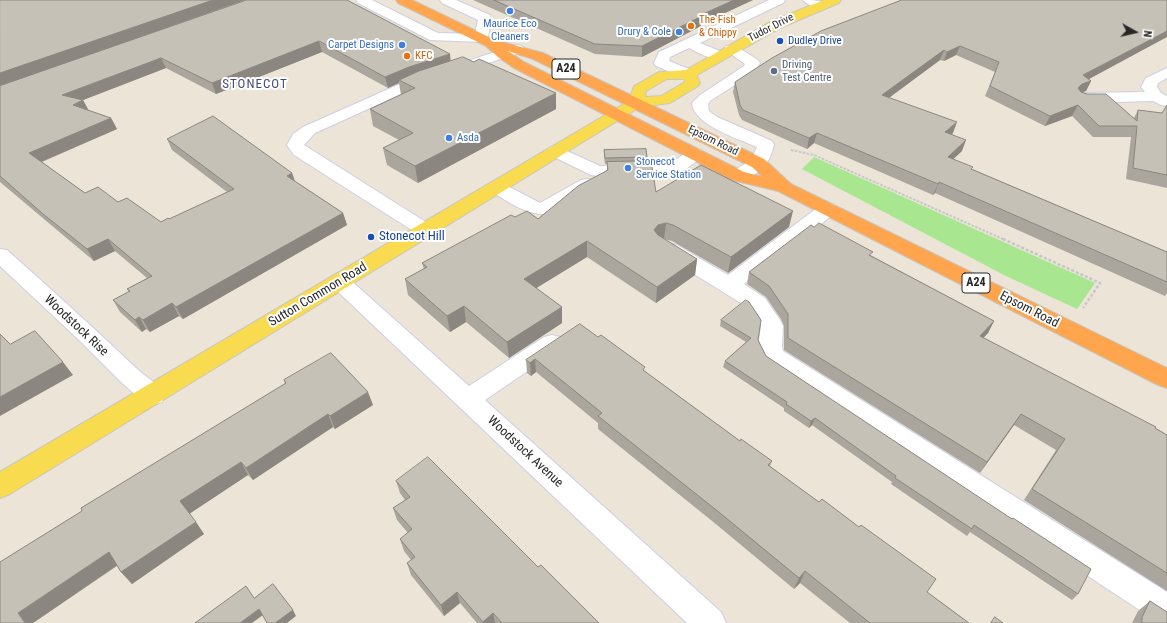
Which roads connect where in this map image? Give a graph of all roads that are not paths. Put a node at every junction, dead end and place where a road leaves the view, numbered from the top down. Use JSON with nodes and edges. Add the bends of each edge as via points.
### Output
{"nodes":[{"id":1,"x":362,"y":0,"type":"edge"},
{"id":2,"x":402,"y":0,"type":"edge"},
{"id":3,"x":446,"y":0,"type":"edge"},
{"id":4,"x":779,"y":0,"type":"edge"},
{"id":5,"x":809,"y":0,"type":"edge"},
{"id":6,"x":835,"y":0,"type":"edge"},
{"id":7,"x":822,"y":4,"type":"junction"},
{"id":8,"x":687,"y":43,"type":"junction"},
{"id":9,"x":498,"y":46,"type":"junction"},
{"id":10,"x":725,"y":52,"type":"junction"},
{"id":11,"x":1167,"y":72,"type":"edge"},
{"id":12,"x":689,"y":74,"type":"junction"},
{"id":13,"x":1082,"y":98,"type":"edge"},
{"id":14,"x":1162,"y":99,"type":"edge"},
{"id":15,"x":636,"y":103,"type":"junction"},
{"id":16,"x":616,"y":115,"type":"junction"},
{"id":17,"x":556,"y":151,"type":"junction"},
{"id":18,"x":695,"y":154,"type":"junction"},
{"id":19,"x":758,"y":163,"type":"junction"},
{"id":20,"x":597,"y":171,"type":"junction"},
{"id":21,"x":738,"y":176,"type":"junction"},
{"id":22,"x":496,"y":187,"type":"junction"},
{"id":23,"x":784,"y":187,"type":"junction"},
{"id":24,"x":828,"y":209,"type":"junction"},
{"id":25,"x":425,"y":230,"type":"junction"},
{"id":26,"x":664,"y":246,"type":"edge"},
{"id":27,"x":0,"y":255,"type":"edge"},
{"id":28,"x":340,"y":282,"type":"junction"},
{"id":29,"x":729,"y":285,"type":"junction"},
{"id":30,"x":569,"y":332,"type":"edge"},
{"id":31,"x":1167,"y":379,"type":"edge"},
{"id":32,"x":152,"y":396,"type":"junction"},
{"id":33,"x":468,"y":399,"type":"junction"},
{"id":34,"x":0,"y":486,"type":"edge"},
{"id":35,"x":1167,"y":610,"type":"edge"},
{"id":36,"x":710,"y":623,"type":"edge"}],
"edges":[{"from":1,"to":9,"type":"street","via":[[435,37]]},
{"from":2,"to":9,"type":"highway","number":"A24"},
{"from":3,"to":9,"type":"street","via":[[485,18]]},
{"from":4,"to":8,"type":"street"},
{"from":5,"to":7,"type":"street"},
{"from":6,"to":7,"type":"main road","name":"Tudor Drive"},
{"from":7,"to":10,"type":"main road","name":"Tudor Drive"},
{"from":8,"to":10,"type":"street"},
{"from":8,"to":12,"type":"street","via":[[664,55],[661,63]]},
{"from":9,"to":15,"type":"highway","number":"A24","via":[[538,56]]},
{"from":9,"to":16,"type":"highway","number":"A24","via":[[519,65]]},
{"from":9,"to":25,"type":"street","via":[[486,58],[416,82],[309,130],[295,145],[300,151]]},
{"from":10,"to":12,"type":"main road","name":"Tudor Drive"},
{"from":10,"to":19,"type":"street","via":[[753,63],[750,69],[705,98],[700,103],[700,109],[710,120],[766,145]]},
{"from":11,"to":14,"type":"street","via":[[1151,81],[1150,87]]},
{"from":12,"to":15,"type":"main road","name":"Tudor Drive","via":[[664,75],[656,79],[639,89]]},
{"from":12,"to":15,"type":"main road","via":[[693,83],[665,100]]},
{"from":13,"to":14,"type":"street"},
{"from":15,"to":16,"type":"main road","name":"Sutton Common Road"},
{"from":15,"to":19,"type":"highway","name":"Epsom Road","number":"A24"},
{"from":16,"to":17,"type":"main road","name":"Sutton Common Road"},
{"from":16,"to":18,"type":"highway","name":"Epsom Road","number":"A24"},
{"from":17,"to":20,"type":"street"},
{"from":17,"to":22,"type":"main road","name":"Sutton Common Road"},
{"from":18,"to":20,"type":"street","via":[[673,170]]},
{"from":18,"to":21,"type":"highway","name":"Epsom Road","number":"A24"},
{"from":19,"to":21,"type":"street"},
{"from":19,"to":23,"type":"highway","name":"Epsom Road","number":"A24"},
{"from":20,"to":22,"type":"street","via":[[591,181],[580,190],[544,209],[537,209]]},
{"from":21,"to":23,"type":"highway","name":"Epsom Road","number":"A24"},
{"from":22,"to":25,"type":"main road","name":"Sutton Common Road"},
{"from":23,"to":24,"type":"highway","name":"Epsom Road","number":"A24"},
{"from":24,"to":29,"type":"street"},
{"from":24,"to":31,"type":"highway","name":"Epsom Road","number":"A24"},
{"from":25,"to":28,"type":"main road","name":"Sutton Common Road"},
{"from":26,"to":29,"type":"street"},
{"from":27,"to":32,"type":"street","name":"Woodstock Rise"},
{"from":28,"to":32,"type":"main road","name":"Sutton Common Road"},
{"from":28,"to":33,"type":"street","name":"Woodstock Avenue"},
{"from":29,"to":35,"type":"street","via":[[757,303],[772,326],[770,347],[773,356]]},
{"from":30,"to":33,"type":"street"},
{"from":32,"to":34,"type":"main road","name":"Sutton Common Road"},
{"from":33,"to":36,"type":"street","name":"Woodstock Avenue"}]}
